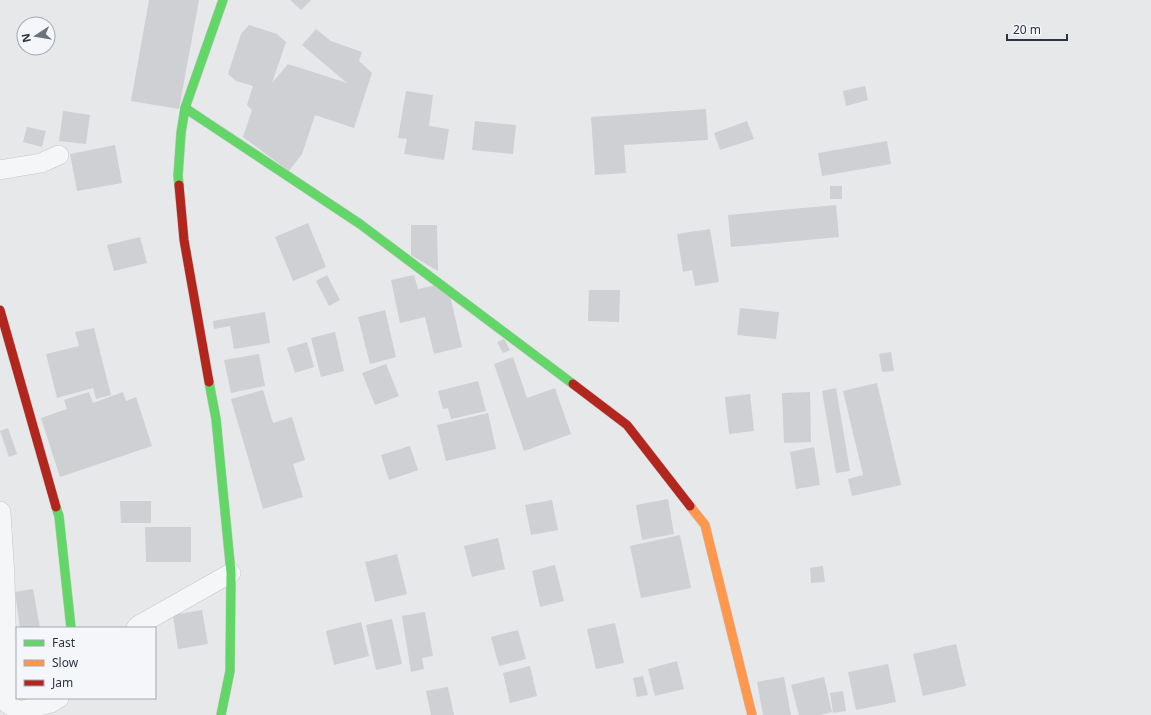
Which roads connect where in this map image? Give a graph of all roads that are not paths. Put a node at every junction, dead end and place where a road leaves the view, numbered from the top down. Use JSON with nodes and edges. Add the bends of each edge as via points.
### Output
{"nodes":[{"id":1,"x":223,"y":0,"type":"edge"},
{"id":2,"x":185,"y":108,"type":"junction"},
{"id":3,"x":59,"y":155,"type":"dead end"},
{"id":4,"x":0,"y":170,"type":"edge"},
{"id":5,"x":0,"y":310,"type":"edge"},
{"id":6,"x":0,"y":511,"type":"edge"},
{"id":7,"x":231,"y":572,"type":"junction"},
{"id":8,"x":71,"y":627,"type":"edge"},
{"id":9,"x":137,"y":627,"type":"edge"},
{"id":10,"x":57,"y":699,"type":"edge"},
{"id":11,"x":221,"y":715,"type":"edge"},
{"id":12,"x":752,"y":715,"type":"edge"}],
"edges":[{"from":1,"to":2,"type":"street"},
{"from":2,"to":7,"type":"street","via":[[178,176],[184,240],[216,419]]},
{"from":2,"to":12,"type":"street","via":[[360,224],[627,425],[705,525]]},
{"from":3,"to":4,"type":"street","via":[[41,163]]},
{"from":5,"to":8,"type":"street","via":[[59,516]]},
{"from":6,"to":10,"type":"street","via":[[5,578],[8,704],[19,711]]},
{"from":7,"to":9,"type":"street"},
{"from":7,"to":11,"type":"street","via":[[230,671]]}]}
